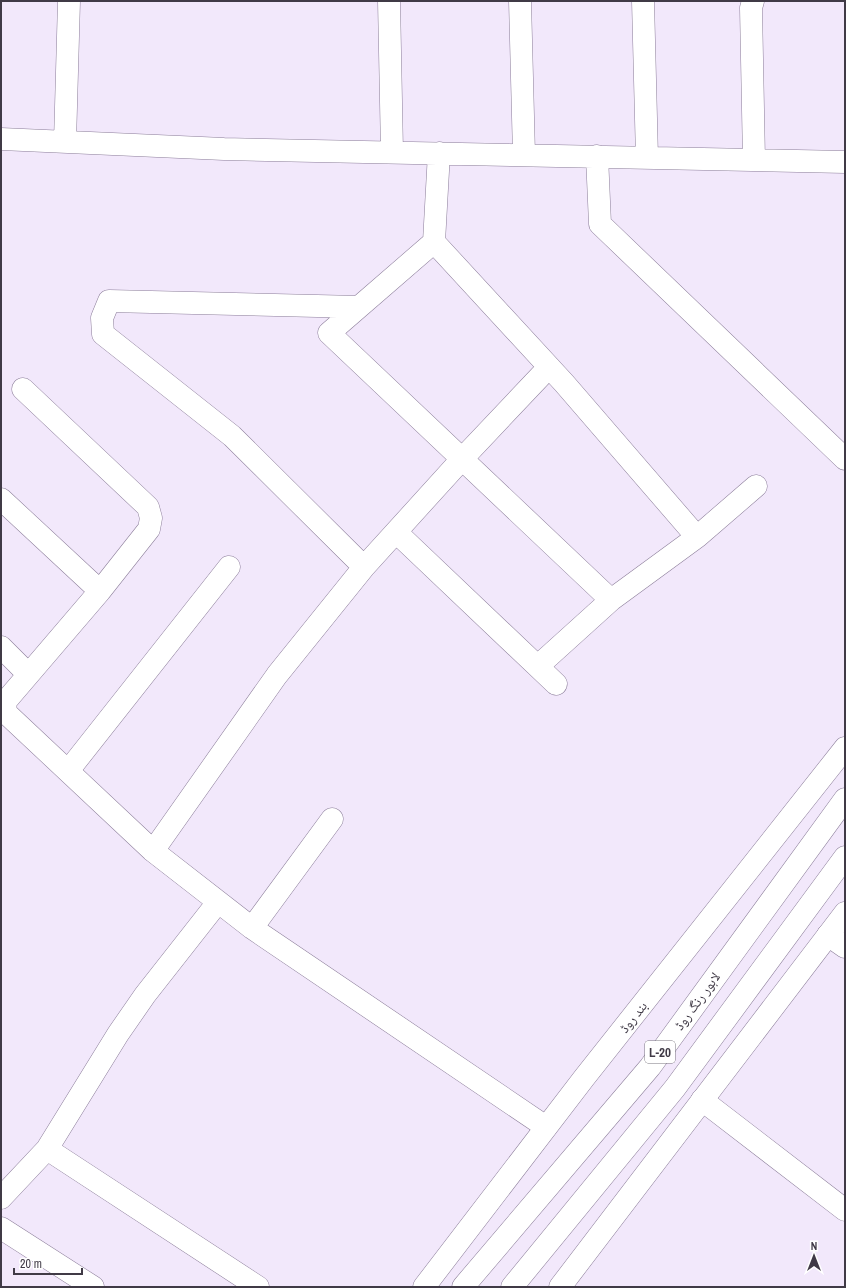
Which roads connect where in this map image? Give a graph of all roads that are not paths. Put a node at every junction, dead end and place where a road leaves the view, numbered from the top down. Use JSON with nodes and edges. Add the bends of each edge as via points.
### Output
{"nodes":[{"id":1,"x":69,"y":1,"type":"edge"},
{"id":2,"x":389,"y":1,"type":"edge"},
{"id":3,"x":520,"y":1,"type":"edge"},
{"id":4,"x":643,"y":1,"type":"edge"},
{"id":5,"x":753,"y":1,"type":"edge"},
{"id":6,"x":1,"y":139,"type":"edge"},
{"id":7,"x":65,"y":142,"type":"junction"},
{"id":8,"x":392,"y":152,"type":"junction"},
{"id":9,"x":438,"y":153,"type":"junction"},
{"id":10,"x":524,"y":155,"type":"junction"},
{"id":11,"x":597,"y":156,"type":"junction"},
{"id":12,"x":647,"y":158,"type":"junction"},
{"id":13,"x":754,"y":160,"type":"junction"},
{"id":14,"x":845,"y":162,"type":"edge"},
{"id":15,"x":434,"y":242,"type":"junction"},
{"id":16,"x":359,"y":307,"type":"junction"},
{"id":17,"x":549,"y":367,"type":"junction"},
{"id":18,"x":23,"y":389,"type":"dead end"},
{"id":19,"x":462,"y":459,"type":"junction"},
{"id":20,"x":845,"y":459,"type":"edge"},
{"id":21,"x":756,"y":486,"type":"dead end"},
{"id":22,"x":1,"y":499,"type":"edge"},
{"id":23,"x":396,"y":532,"type":"junction"},
{"id":24,"x":697,"y":537,"type":"junction"},
{"id":25,"x":229,"y":566,"type":"dead end"},
{"id":26,"x":364,"y":567,"type":"junction"},
{"id":27,"x":100,"y":591,"type":"junction"},
{"id":28,"x":611,"y":600,"type":"junction"},
{"id":29,"x":1,"y":647,"type":"edge"},
{"id":30,"x":538,"y":666,"type":"junction"},
{"id":31,"x":28,"y":674,"type":"junction"},
{"id":32,"x":556,"y":684,"type":"dead end"},
{"id":33,"x":845,"y":748,"type":"edge"},
{"id":34,"x":68,"y":771,"type":"junction"},
{"id":35,"x":843,"y":802,"type":"edge"},
{"id":36,"x":332,"y":819,"type":"dead end"},
{"id":37,"x":153,"y":851,"type":"junction"},
{"id":38,"x":845,"y":857,"type":"edge"},
{"id":39,"x":218,"y":902,"type":"junction"},
{"id":40,"x":845,"y":913,"type":"edge"},
{"id":41,"x":252,"y":928,"type":"junction"},
{"id":42,"x":836,"y":941,"type":"edge"},
{"id":43,"x":702,"y":1100,"type":"junction"},
{"id":44,"x":546,"y":1128,"type":"junction"},
{"id":45,"x":47,"y":1149,"type":"junction"},
{"id":46,"x":1,"y":1198,"type":"edge"},
{"id":47,"x":845,"y":1210,"type":"edge"},
{"id":48,"x":1,"y":1228,"type":"edge"},
{"id":49,"x":565,"y":1285,"type":"edge"},
{"id":50,"x":93,"y":1287,"type":"edge"},
{"id":51,"x":258,"y":1287,"type":"edge"},
{"id":52,"x":424,"y":1287,"type":"edge"},
{"id":53,"x":463,"y":1287,"type":"edge"},
{"id":54,"x":512,"y":1287,"type":"edge"}],
"edges":[{"from":1,"to":7,"type":"main road"},
{"from":2,"to":8,"type":"main road"},
{"from":3,"to":10,"type":"main road"},
{"from":4,"to":12,"type":"main road"},
{"from":5,"to":13,"type":"main road","via":[[751,8]]},
{"from":6,"to":7,"type":"main road"},
{"from":7,"to":8,"type":"main road","via":[[224,149]]},
{"from":8,"to":9,"type":"main road"},
{"from":9,"to":10,"type":"main road"},
{"from":9,"to":15,"type":"main road"},
{"from":10,"to":11,"type":"main road"},
{"from":11,"to":12,"type":"main road"},
{"from":11,"to":20,"type":"main road","via":[[600,224]]},
{"from":12,"to":13,"type":"main road"},
{"from":13,"to":14,"type":"main road"},
{"from":15,"to":16,"type":"main road"},
{"from":15,"to":17,"type":"main road"},
{"from":16,"to":19,"type":"main road","via":[[329,332]]},
{"from":16,"to":26,"type":"main road","via":[[109,301],[102,318],[103,334],[232,436]]},
{"from":17,"to":19,"type":"main road"},
{"from":17,"to":24,"type":"main road"},
{"from":18,"to":27,"type":"main road","via":[[148,508],[151,518],[149,529]]},
{"from":19,"to":23,"type":"main road"},
{"from":19,"to":28,"type":"main road"},
{"from":21,"to":24,"type":"main road"},
{"from":22,"to":27,"type":"main road"},
{"from":23,"to":26,"type":"main road"},
{"from":23,"to":30,"type":"main road"},
{"from":24,"to":28,"type":"main road"},
{"from":25,"to":34,"type":"main road"},
{"from":26,"to":37,"type":"main road","via":[[277,675]]},
{"from":27,"to":31,"type":"main road"},
{"from":28,"to":30,"type":"main road"},
{"from":29,"to":31,"type":"main road"},
{"from":30,"to":32,"type":"main road"},
{"from":31,"to":34,"type":"main road","via":[[5,702],[6,712]]},
{"from":33,"to":44,"type":"main road","name":"بند روڈ"},
{"from":34,"to":37,"type":"main road"},
{"from":35,"to":53,"type":"main road","name":"لاہور رنگ روڈ","number":"L-20","via":[[650,1066]]},
{"from":36,"to":41,"type":"main road"},
{"from":37,"to":39,"type":"main road"},
{"from":38,"to":54,"type":"main road","number":"L-20","via":[[675,1088]]},
{"from":39,"to":41,"type":"main road"},
{"from":39,"to":45,"type":"main road","via":[[145,995]]},
{"from":40,"to":42,"type":"main road"},
{"from":41,"to":44,"type":"main road"},
{"from":42,"to":43,"type":"main road"},
{"from":43,"to":47,"type":"main road"},
{"from":43,"to":49,"type":"main road"},
{"from":44,"to":52,"type":"main road","name":"بند روڈ"},
{"from":45,"to":46,"type":"main road"},
{"from":45,"to":51,"type":"main road"},
{"from":48,"to":50,"type":"main road"}]}
